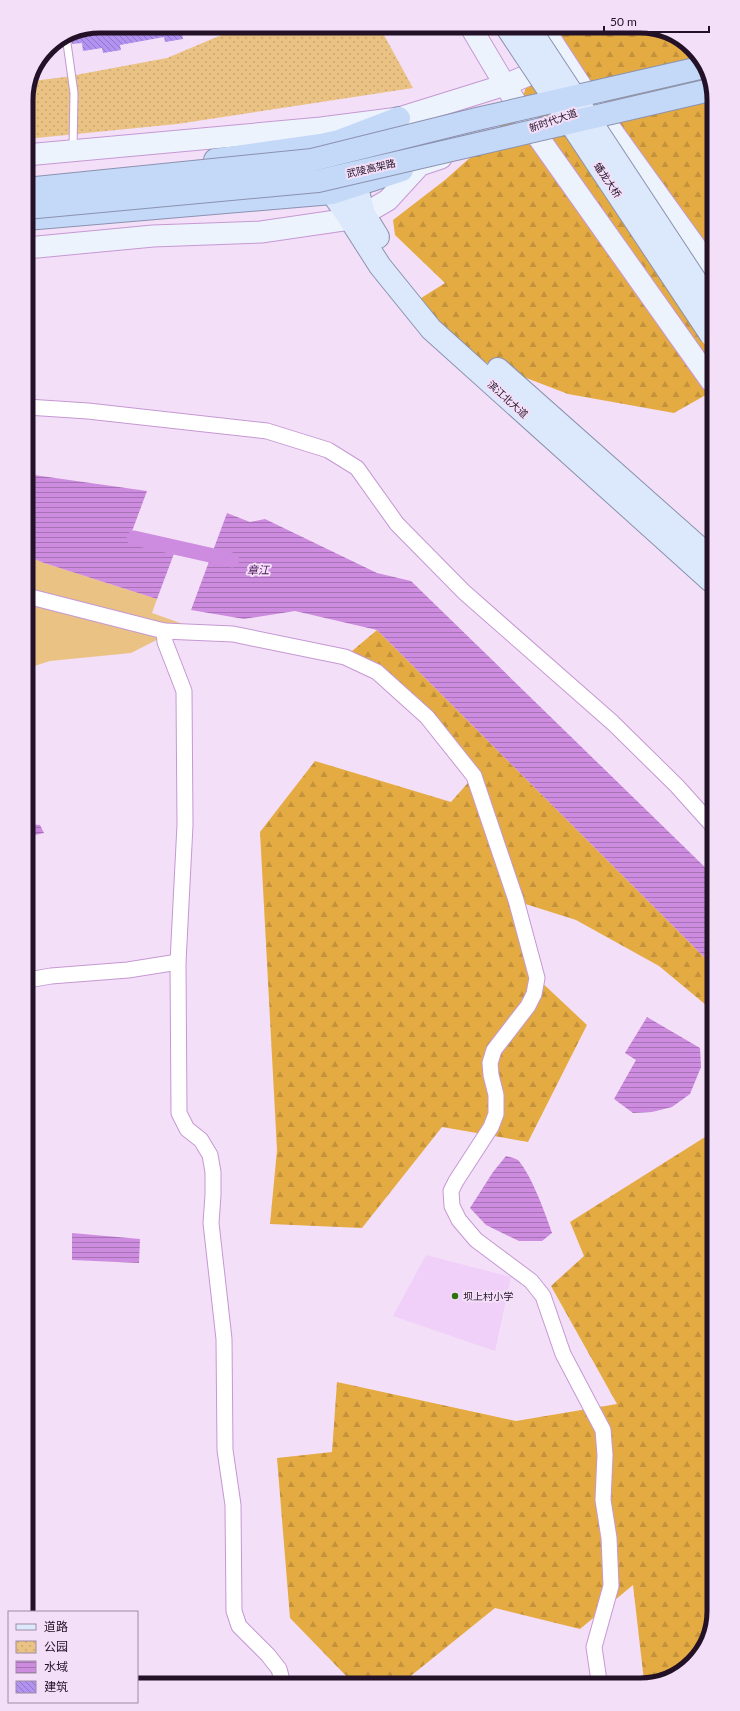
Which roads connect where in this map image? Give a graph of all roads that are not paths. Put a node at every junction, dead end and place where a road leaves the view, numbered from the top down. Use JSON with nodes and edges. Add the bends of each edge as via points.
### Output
{"nodes":[{"id":1,"x":474,"y":33,"type":"edge"},
{"id":2,"x":511,"y":33,"type":"edge"},
{"id":3,"x":533,"y":33,"type":"edge"},
{"id":4,"x":546,"y":33,"type":"edge"},
{"id":5,"x":67,"y":42,"type":"edge"},
{"id":6,"x":563,"y":61,"type":"junction"},
{"id":7,"x":698,"y":68,"type":"edge"},
{"id":8,"x":505,"y":86,"type":"junction"},
{"id":9,"x":706,"y":91,"type":"edge"},
{"id":10,"x":594,"y":106,"type":"junction"},
{"id":11,"x":399,"y":118,"type":"junction"},
{"id":12,"x":531,"y":127,"type":"junction"},
{"id":13,"x":73,"y":151,"type":"junction"},
{"id":14,"x":33,"y":154,"type":"edge"},
{"id":15,"x":420,"y":165,"type":"junction"},
{"id":16,"x":356,"y":185,"type":"junction"},
{"id":17,"x":33,"y":187,"type":"edge"},
{"id":18,"x":33,"y":187,"type":"edge"},
{"id":19,"x":332,"y":193,"type":"junction"},
{"id":20,"x":33,"y":207,"type":"edge"},
{"id":21,"x":357,"y":216,"type":"junction"},
{"id":22,"x":33,"y":218,"type":"edge"},
{"id":23,"x":33,"y":247,"type":"edge"},
{"id":24,"x":707,"y":263,"type":"edge"},
{"id":25,"x":707,"y":298,"type":"edge"},
{"id":26,"x":707,"y":329,"type":"edge"},
{"id":27,"x":707,"y":375,"type":"edge"},
{"id":28,"x":33,"y":407,"type":"edge"},
{"id":29,"x":707,"y":554,"type":"edge"},
{"id":30,"x":707,"y":577,"type":"edge"},
{"id":31,"x":33,"y":598,"type":"edge"},
{"id":32,"x":164,"y":631,"type":"junction"},
{"id":33,"x":707,"y":819,"type":"edge"},
{"id":34,"x":178,"y":962,"type":"junction"},
{"id":35,"x":33,"y":979,"type":"edge"},
{"id":36,"x":281,"y":1678,"type":"edge"},
{"id":37,"x":599,"y":1678,"type":"edge"}],
"edges":[{"from":1,"to":8,"type":"street"},
{"from":2,"to":26,"type":"main road","name":"蟠龙大桥","bridge":true},
{"from":3,"to":25,"type":"main road","name":"蟠龙大桥","bridge":true},
{"from":4,"to":6,"type":"street"},
{"from":5,"to":13,"type":"lane","via":[[74,93]]},
{"from":6,"to":8,"type":"street"},
{"from":6,"to":10,"type":"street"},
{"from":7,"to":17,"type":"highway","bridge":true,"via":[[477,118],[312,160]]},
{"from":8,"to":11,"type":"street"},
{"from":8,"to":12,"type":"street"},
{"from":9,"to":20,"type":"highway","name":"武陵高架路","bridge":true,"via":[[318,181]]},
{"from":10,"to":12,"type":"street","name":"新时代大道"},
{"from":10,"to":24,"type":"street"},
{"from":11,"to":13,"type":"street","via":[[321,128]]},
{"from":11,"to":18,"type":"highway","via":[[340,141],[321,145]]},
{"from":12,"to":15,"type":"street","name":"新时代大道"},
{"from":12,"to":27,"type":"street"},
{"from":13,"to":14,"type":"street"},
{"from":15,"to":16,"type":"highway"},
{"from":15,"to":21,"type":"street","via":[[388,200]]},
{"from":16,"to":19,"type":"highway"},
{"from":16,"to":21,"type":"main road","name":"滨江北大道"},
{"from":19,"to":21,"type":"main road","name":"滨江北大道"},
{"from":19,"to":22,"type":"highway"},
{"from":21,"to":23,"type":"street","via":[[261,232],[153,236]]},
{"from":21,"to":29,"type":"main road","name":"滨江北大道","via":[[440,318]]},
{"from":21,"to":30,"type":"main road","name":"滨江北大道","via":[[380,266],[431,329]]},
{"from":28,"to":33,"type":"street","via":[[267,431],[328,450],[357,468],[398,524],[458,586],[613,723]]},
{"from":31,"to":32,"type":"street"},
{"from":32,"to":34,"type":"street","via":[[165,642],[184,691],[185,825]]},
{"from":32,"to":37,"type":"street","via":[[240,635],[345,657],[378,672],[427,717],[474,776],[516,900],[537,978],[534,994],[528,1006],[494,1050],[490,1063],[496,1095],[496,1114],[451,1191],[452,1206],[459,1220],[476,1240],[531,1280],[543,1296],[563,1354],[603,1430],[603,1500],[609,1538],[611,1586],[594,1647]]},
{"from":34,"to":35,"type":"street","via":[[128,970]]},
{"from":34,"to":36,"type":"street","via":[[179,1113],[187,1129],[201,1140],[210,1155],[213,1172],[211,1223],[224,1338],[225,1450],[233,1504],[234,1611],[239,1626],[268,1655],[279,1669]]}]}
